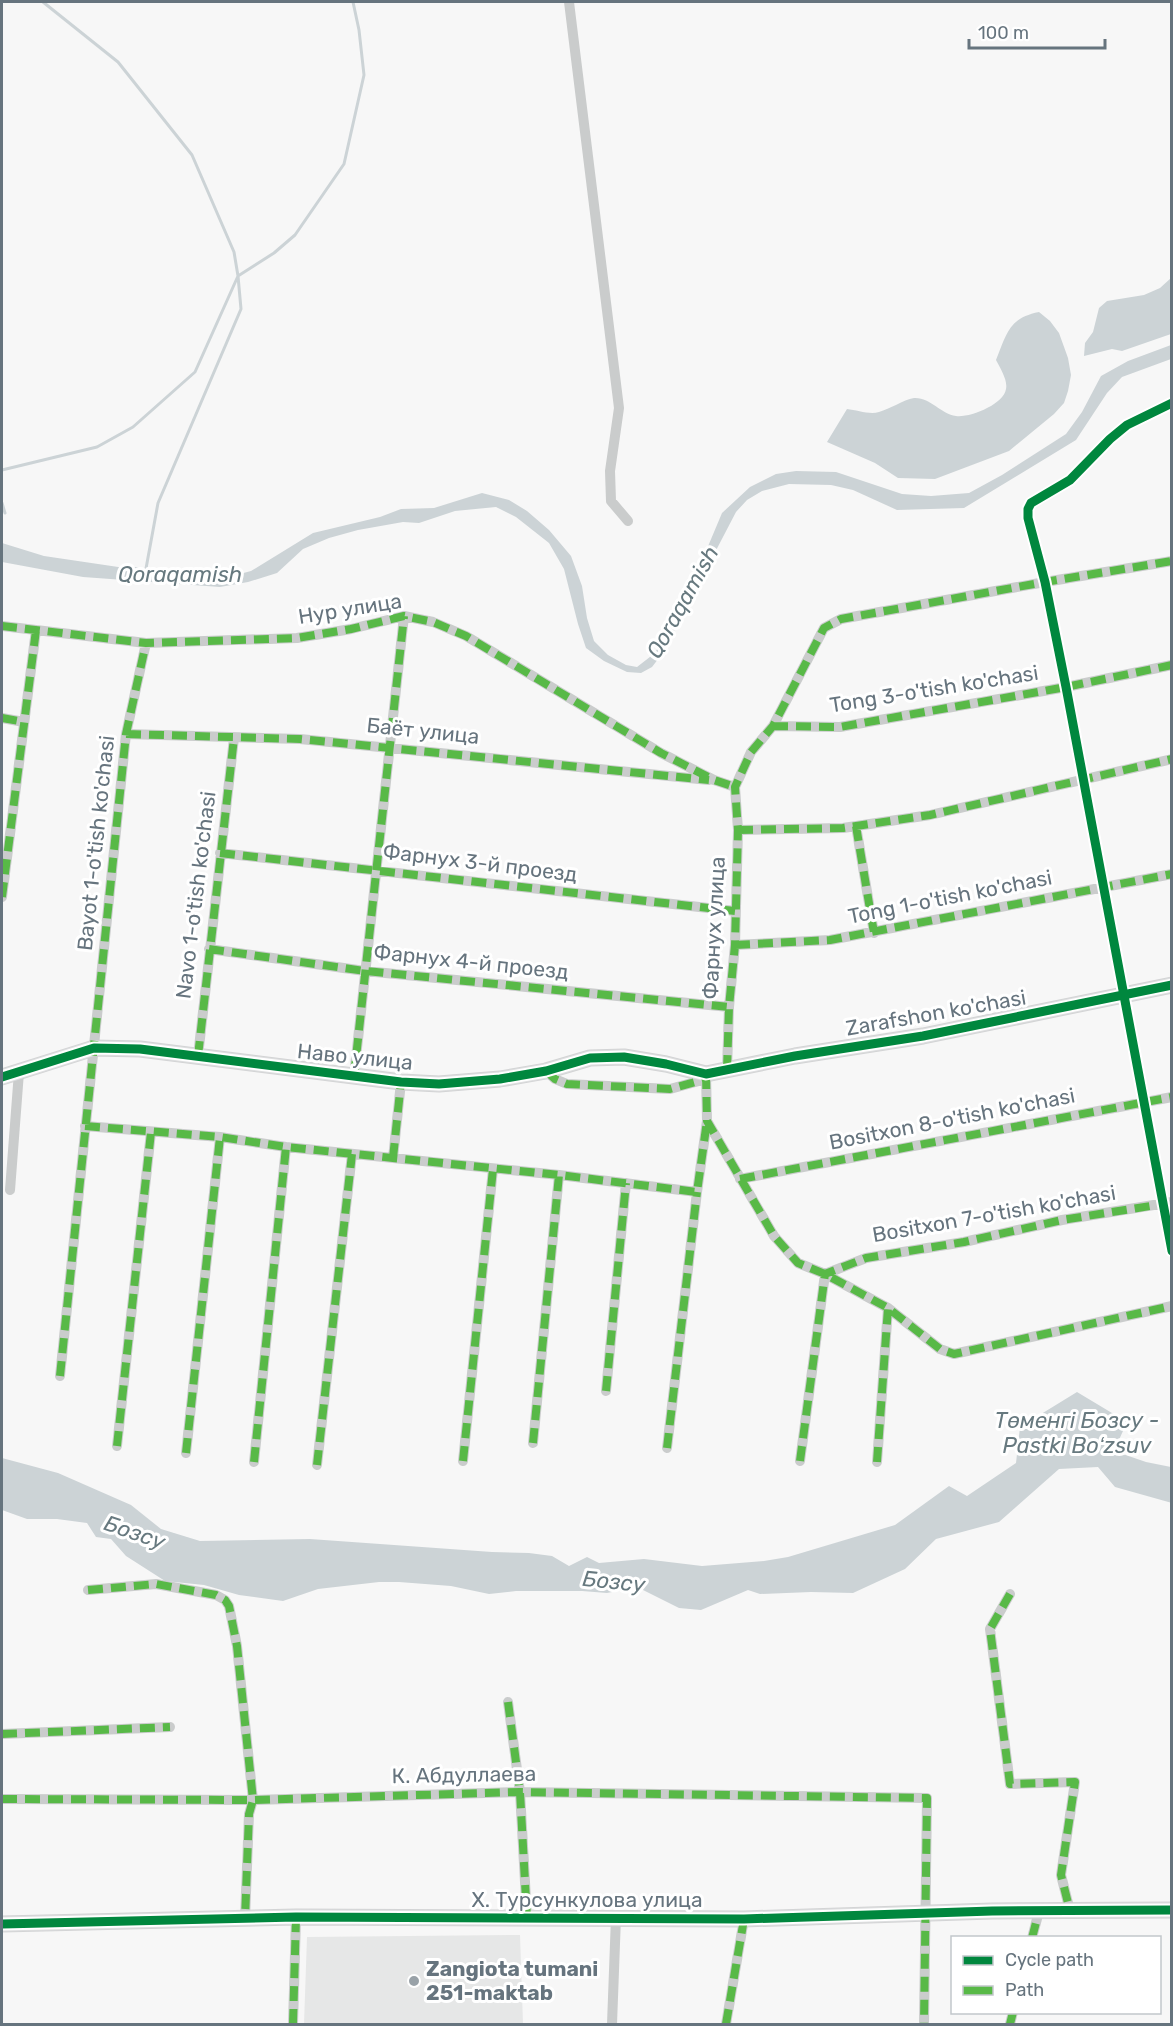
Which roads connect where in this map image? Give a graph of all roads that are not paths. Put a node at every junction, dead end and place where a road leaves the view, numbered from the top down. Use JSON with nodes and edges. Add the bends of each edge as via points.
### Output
{"nodes":[{"id":1,"x":569,"y":2,"type":"edge"},
{"id":2,"x":1172,"y":403,"type":"edge"},
{"id":3,"x":628,"y":521,"type":"dead end"},
{"id":4,"x":1172,"y":561,"type":"edge"},
{"id":5,"x":1045,"y":582,"type":"junction"},
{"id":6,"x":404,"y":616,"type":"junction"},
{"id":7,"x":2,"y":626,"type":"edge"},
{"id":8,"x":36,"y":630,"type":"junction"},
{"id":9,"x":146,"y":643,"type":"junction"},
{"id":10,"x":1172,"y":665,"type":"edge"},
{"id":11,"x":1066,"y":687,"type":"junction"},
{"id":12,"x":2,"y":718,"type":"edge"},
{"id":13,"x":24,"y":722,"type":"junction"},
{"id":14,"x":773,"y":726,"type":"junction"},
{"id":15,"x":126,"y":735,"type":"junction"},
{"id":16,"x":234,"y":738,"type":"junction"},
{"id":17,"x":391,"y":748,"type":"junction"},
{"id":18,"x":1172,"y":759,"type":"edge"},
{"id":19,"x":1082,"y":779,"type":"junction"},
{"id":20,"x":714,"y":780,"type":"junction"},
{"id":21,"x":735,"y":788,"type":"junction"},
{"id":22,"x":856,"y":826,"type":"junction"},
{"id":23,"x":738,"y":830,"type":"junction"},
{"id":24,"x":220,"y":853,"type":"junction"},
{"id":25,"x":377,"y":871,"type":"junction"},
{"id":26,"x":1172,"y":874,"type":"edge"},
{"id":27,"x":3,"y":877,"type":"edge"},
{"id":28,"x":1102,"y":887,"type":"junction"},
{"id":29,"x":2,"y":897,"type":"edge"},
{"id":30,"x":735,"y":911,"type":"junction"},
{"id":31,"x":874,"y":933,"type":"junction"},
{"id":32,"x":735,"y":945,"type":"junction"},
{"id":33,"x":209,"y":949,"type":"junction"},
{"id":34,"x":365,"y":970,"type":"junction"},
{"id":35,"x":1172,"y":985,"type":"edge"},
{"id":36,"x":1124,"y":995,"type":"junction"},
{"id":37,"x":729,"y":1007,"type":"junction"},
{"id":38,"x":94,"y":1048,"type":"junction"},
{"id":39,"x":198,"y":1056,"type":"junction"},
{"id":40,"x":727,"y":1070,"type":"junction"},
{"id":41,"x":546,"y":1071,"type":"junction"},
{"id":42,"x":19,"y":1072,"type":"junction"},
{"id":43,"x":354,"y":1076,"type":"junction"},
{"id":44,"x":706,"y":1076,"type":"junction"},
{"id":45,"x":2,"y":1077,"type":"edge"},
{"id":46,"x":401,"y":1082,"type":"junction"},
{"id":47,"x":1172,"y":1097,"type":"edge"},
{"id":48,"x":1143,"y":1103,"type":"junction"},
{"id":49,"x":707,"y":1121,"type":"junction"},
{"id":50,"x":85,"y":1126,"type":"junction"},
{"id":51,"x":151,"y":1132,"type":"junction"},
{"id":52,"x":220,"y":1137,"type":"junction"},
{"id":53,"x":286,"y":1147,"type":"junction"},
{"id":54,"x":351,"y":1154,"type":"junction"},
{"id":55,"x":393,"y":1158,"type":"junction"},
{"id":56,"x":493,"y":1169,"type":"junction"},
{"id":57,"x":559,"y":1175,"type":"junction"},
{"id":58,"x":740,"y":1179,"type":"junction"},
{"id":59,"x":626,"y":1183,"type":"junction"},
{"id":60,"x":10,"y":1190,"type":"dead end"},
{"id":61,"x":697,"y":1192,"type":"junction"},
{"id":62,"x":1167,"y":1203,"type":"edge"},
{"id":63,"x":1172,"y":1251,"type":"edge"},
{"id":64,"x":825,"y":1274,"type":"junction"},
{"id":65,"x":1172,"y":1306,"type":"edge"},
{"id":66,"x":888,"y":1308,"type":"junction"},
{"id":67,"x":60,"y":1376,"type":"dead end"},
{"id":68,"x":606,"y":1391,"type":"dead end"},
{"id":69,"x":533,"y":1443,"type":"dead end"},
{"id":70,"x":117,"y":1446,"type":"dead end"},
{"id":71,"x":667,"y":1448,"type":"dead end"},
{"id":72,"x":186,"y":1453,"type":"dead end"},
{"id":73,"x":254,"y":1461,"type":"dead end"},
{"id":74,"x":463,"y":1461,"type":"dead end"},
{"id":75,"x":800,"y":1461,"type":"dead end"},
{"id":76,"x":877,"y":1462,"type":"dead end"},
{"id":77,"x":317,"y":1465,"type":"dead end"},
{"id":78,"x":88,"y":1590,"type":"dead end"},
{"id":79,"x":1010,"y":1594,"type":"dead end"},
{"id":80,"x":508,"y":1702,"type":"dead end"},
{"id":81,"x":170,"y":1727,"type":"dead end"},
{"id":82,"x":2,"y":1734,"type":"edge"},
{"id":83,"x":520,"y":1792,"type":"junction"},
{"id":84,"x":2,"y":1799,"type":"edge"},
{"id":85,"x":253,"y":1800,"type":"junction"},
{"id":86,"x":1172,"y":1910,"type":"edge"},
{"id":87,"x":1039,"y":1911,"type":"junction"},
{"id":88,"x":1070,"y":1911,"type":"junction"},
{"id":89,"x":927,"y":1912,"type":"junction"},
{"id":90,"x":296,"y":1917,"type":"junction"},
{"id":91,"x":616,"y":1917,"type":"junction"},
{"id":92,"x":527,"y":1918,"type":"junction"},
{"id":93,"x":245,"y":1919,"type":"junction"},
{"id":94,"x":744,"y":1919,"type":"junction"},
{"id":95,"x":2,"y":1924,"type":"edge"},
{"id":96,"x":1033,"y":1936,"type":"edge"},
{"id":97,"x":293,"y":2025,"type":"edge"},
{"id":98,"x":612,"y":2025,"type":"edge"},
{"id":99,"x":726,"y":2025,"type":"edge"},
{"id":100,"x":924,"y":2025,"type":"edge"}],
"edges":[{"from":1,"to":3,"type":"street","via":[[619,408],[610,471],[611,501]]},
{"from":2,"to":5,"type":"street","via":[[1127,425],[1070,480],[1031,503],[1028,518]]},
{"from":4,"to":5,"type":"street"},
{"from":5,"to":11,"type":"street"},
{"from":5,"to":14,"type":"street","via":[[842,619],[824,628]]},
{"from":6,"to":9,"type":"street","name":"Нур улица","via":[[297,638]]},
{"from":6,"to":17,"type":"street"},
{"from":6,"to":20,"type":"street","name":"Нур улица","via":[[433,622],[466,636],[661,753]]},
{"from":7,"to":8,"type":"street","name":"Нур улица"},
{"from":8,"to":9,"type":"street","name":"Нур улица"},
{"from":8,"to":13,"type":"street"},
{"from":9,"to":15,"type":"street","name":"Bayot 1-o'tish ko'chasi"},
{"from":10,"to":11,"type":"street","name":"Tong 3-o'tish ko'chasi"},
{"from":11,"to":14,"type":"street","name":"Tong 3-o'tish ko'chasi","via":[[840,727]]},
{"from":11,"to":19,"type":"street"},
{"from":12,"to":13,"type":"street"},
{"from":13,"to":27,"type":"street"},
{"from":14,"to":21,"type":"street","via":[[751,752]]},
{"from":15,"to":16,"type":"street","name":"Баёт улица"},
{"from":15,"to":38,"type":"street","name":"Bayot 1-o'tish ko'chasi"},
{"from":16,"to":17,"type":"street","name":"Баёт улица","via":[[300,739]]},
{"from":16,"to":24,"type":"street","name":"Navo 1-o'tish ko'chasi"},
{"from":17,"to":20,"type":"street","name":"Баёт улица"},
{"from":17,"to":25,"type":"street"},
{"from":18,"to":19,"type":"street"},
{"from":19,"to":22,"type":"street","via":[[930,815]]},
{"from":19,"to":28,"type":"street"},
{"from":20,"to":21,"type":"street","name":"Нур улица"},
{"from":21,"to":23,"type":"street","name":"Фарнух улица"},
{"from":22,"to":23,"type":"street"},
{"from":22,"to":31,"type":"street"},
{"from":23,"to":30,"type":"street","name":"Фарнух улица"},
{"from":24,"to":25,"type":"street","name":"Фарнух 3-й проезд"},
{"from":24,"to":33,"type":"street","name":"Navo 1-o'tish ko'chasi"},
{"from":25,"to":30,"type":"street","name":"Фарнух 3-й проезд"},
{"from":25,"to":34,"type":"street"},
{"from":26,"to":28,"type":"street","name":"Tong 1-o'tish ko'chasi"},
{"from":27,"to":29,"type":"street"},
{"from":28,"to":31,"type":"street","name":"Tong 1-o'tish ko'chasi"},
{"from":28,"to":36,"type":"street"},
{"from":30,"to":32,"type":"street","name":"Фарнух улица"},
{"from":31,"to":32,"type":"street","name":"Tong 1-o'tish ko'chasi","via":[[830,940]]},
{"from":32,"to":37,"type":"street","name":"Фарнух улица"},
{"from":33,"to":34,"type":"street","name":"Фарнух 4-й проезд"},
{"from":33,"to":39,"type":"street","name":"Navo 1-o'tish ko'chasi"},
{"from":34,"to":37,"type":"street","name":"Фарнух 4-й проезд"},
{"from":34,"to":43,"type":"street"},
{"from":35,"to":36,"type":"street","name":"Zarafshon ko'chasi"},
{"from":36,"to":40,"type":"street","name":"Zarafshon ko'chasi"},
{"from":36,"to":48,"type":"street"},
{"from":37,"to":40,"type":"street","name":"Фарнух улица"},
{"from":38,"to":39,"type":"street","name":"Наво улица"},
{"from":38,"to":42,"type":"street","name":"Наво улица"},
{"from":38,"to":50,"type":"street","name":"Bayot 1-o'tish ko'chasi"},
{"from":39,"to":43,"type":"street","name":"Наво улица"},
{"from":40,"to":44,"type":"street","name":"Zarafshon ko'chasi"},
{"from":41,"to":44,"type":"street","name":"Наво улица","via":[[590,1058],[624,1057]]},
{"from":41,"to":44,"type":"street","via":[[561,1081],[579,1084],[670,1089]]},
{"from":41,"to":46,"type":"street","name":"Наво улица","via":[[439,1084]]},
{"from":42,"to":45,"type":"street","name":"Наво улица"},
{"from":42,"to":60,"type":"street"},
{"from":43,"to":46,"type":"street","name":"Наво улица"},
{"from":44,"to":49,"type":"street"},
{"from":46,"to":55,"type":"street"},
{"from":47,"to":48,"type":"street","name":"Bositxon 8-o'tish ko'chasi"},
{"from":48,"to":58,"type":"street","name":"Bositxon 8-o'tish ko'chasi"},
{"from":48,"to":62,"type":"street"},
{"from":49,"to":58,"type":"street"},
{"from":49,"to":61,"type":"street"},
{"from":50,"to":51,"type":"street"},
{"from":50,"to":67,"type":"street","name":"Bayot 1-o'tish ko'chasi"},
{"from":51,"to":52,"type":"street"},
{"from":51,"to":70,"type":"street"},
{"from":52,"to":53,"type":"street"},
{"from":52,"to":72,"type":"street"},
{"from":53,"to":54,"type":"street"},
{"from":53,"to":73,"type":"street"},
{"from":54,"to":55,"type":"street"},
{"from":54,"to":77,"type":"street"},
{"from":55,"to":56,"type":"street"},
{"from":56,"to":57,"type":"street"},
{"from":56,"to":74,"type":"street"},
{"from":57,"to":59,"type":"street"},
{"from":57,"to":69,"type":"street"},
{"from":58,"to":64,"type":"street","via":[[774,1236],[798,1263]]},
{"from":59,"to":61,"type":"street"},
{"from":59,"to":68,"type":"street"},
{"from":61,"to":71,"type":"street"},
{"from":62,"to":63,"type":"street"},
{"from":62,"to":64,"type":"street","name":"Bositxon 7-o'tish ko'chasi","via":[[866,1258]]},
{"from":64,"to":66,"type":"street"},
{"from":64,"to":75,"type":"street"},
{"from":65,"to":66,"type":"street","via":[[954,1354],[940,1349]]},
{"from":66,"to":76,"type":"street"},
{"from":78,"to":85,"type":"street","via":[[156,1584],[225,1600],[237,1646]]},
{"from":79,"to":88,"type":"street","via":[[990,1629],[1010,1784],[1075,1782],[1061,1875]]},
{"from":80,"to":83,"type":"street"},
{"from":81,"to":82,"type":"street"},
{"from":83,"to":85,"type":"street","name":"К. Абдуллаева"},
{"from":83,"to":89,"type":"street","name":"К. Абдуллаева","via":[[927,1798]]},
{"from":83,"to":92,"type":"street"},
{"from":84,"to":85,"type":"street","name":"К. Абдуллаева"},
{"from":85,"to":93,"type":"street","via":[[249,1814]]},
{"from":86,"to":88,"type":"street","name":"Х. Турсункулова улица"},
{"from":87,"to":88,"type":"street","name":"Х. Турсункулова улица"},
{"from":87,"to":89,"type":"street","name":"Х. Турсункулова улица"},
{"from":87,"to":96,"type":"street"},
{"from":89,"to":94,"type":"street","name":"Х. Турсункулова улица"},
{"from":89,"to":100,"type":"street"},
{"from":90,"to":92,"type":"street","name":"Х. Турсункулова улица"},
{"from":90,"to":93,"type":"street","name":"Х. Турсункулова улица"},
{"from":90,"to":97,"type":"street"},
{"from":91,"to":92,"type":"street","name":"Х. Турсункулова улица"},
{"from":91,"to":94,"type":"street","name":"Х. Турсункулова улица"},
{"from":91,"to":98,"type":"street"},
{"from":93,"to":95,"type":"street","name":"Х. Турсункулова улица"},
{"from":94,"to":99,"type":"street"}]}
